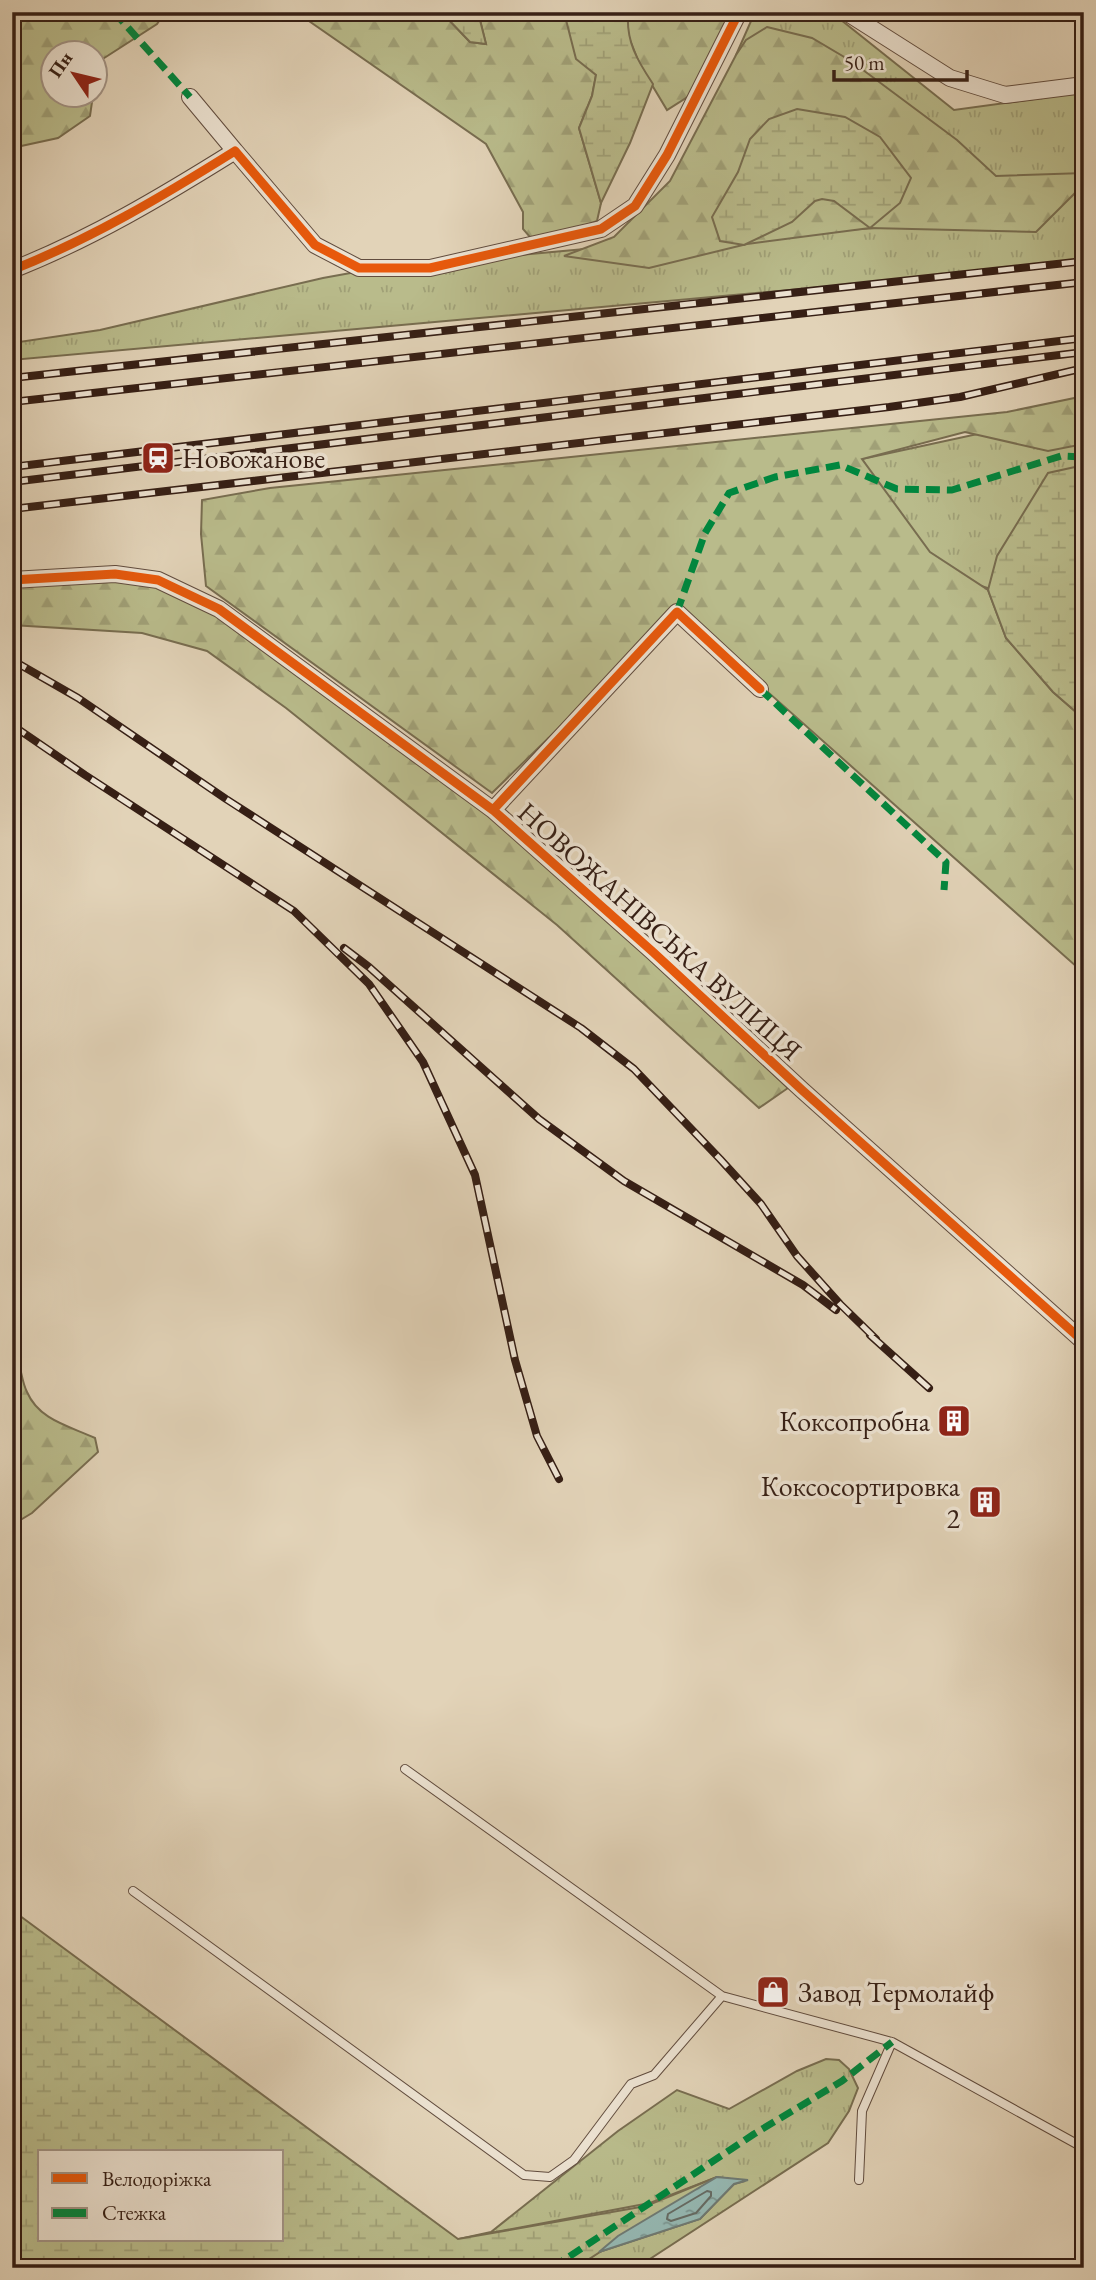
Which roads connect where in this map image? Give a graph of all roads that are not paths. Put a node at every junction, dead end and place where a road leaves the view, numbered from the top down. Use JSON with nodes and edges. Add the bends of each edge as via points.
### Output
{"nodes":[{"id":1,"x":738,"y":12,"type":"edge"},
{"id":2,"x":846,"y":12,"type":"edge"},
{"id":3,"x":1084,"y":85,"type":"edge"},
{"id":4,"x":190,"y":97,"type":"dead end"},
{"id":5,"x":235,"y":151,"type":"junction"},
{"id":6,"x":12,"y":270,"type":"edge"},
{"id":7,"x":12,"y":580,"type":"edge"},
{"id":8,"x":760,"y":689,"type":"dead end"},
{"id":9,"x":493,"y":810,"type":"junction"},
{"id":10,"x":1084,"y":1342,"type":"edge"},
{"id":11,"x":405,"y":1769,"type":"dead end"},
{"id":12,"x":133,"y":1891,"type":"dead end"},
{"id":13,"x":722,"y":1996,"type":"junction"},
{"id":14,"x":892,"y":2042,"type":"junction"},
{"id":15,"x":1084,"y":2148,"type":"edge"},
{"id":16,"x":859,"y":2180,"type":"dead end"}],
"edges":[{"from":1,"to":5,"type":"street","via":[[667,155],[635,206],[601,229],[430,268],[359,268],[315,245]]},
{"from":2,"to":3,"type":"street","via":[[950,78],[1005,95]]},
{"from":4,"to":5,"type":"street"},
{"from":5,"to":6,"type":"street","via":[[145,207]]},
{"from":7,"to":9,"type":"street","name":"НОВОЖАНІВСЬКА ВУЛИЦЯ","via":[[116,574],[158,580],[219,609]]},
{"from":8,"to":9,"type":"street","via":[[677,612]]},
{"from":9,"to":10,"type":"street","name":"НОВОЖАНІВСЬКА ВУЛИЦЯ"},
{"from":11,"to":13,"type":"lane"},
{"from":12,"to":13,"type":"lane","via":[[523,2175],[550,2177],[574,2160],[631,2084],[654,2075]]},
{"from":13,"to":14,"type":"lane"},
{"from":14,"to":15,"type":"lane"},
{"from":14,"to":16,"type":"lane","via":[[862,2111]]}]}
